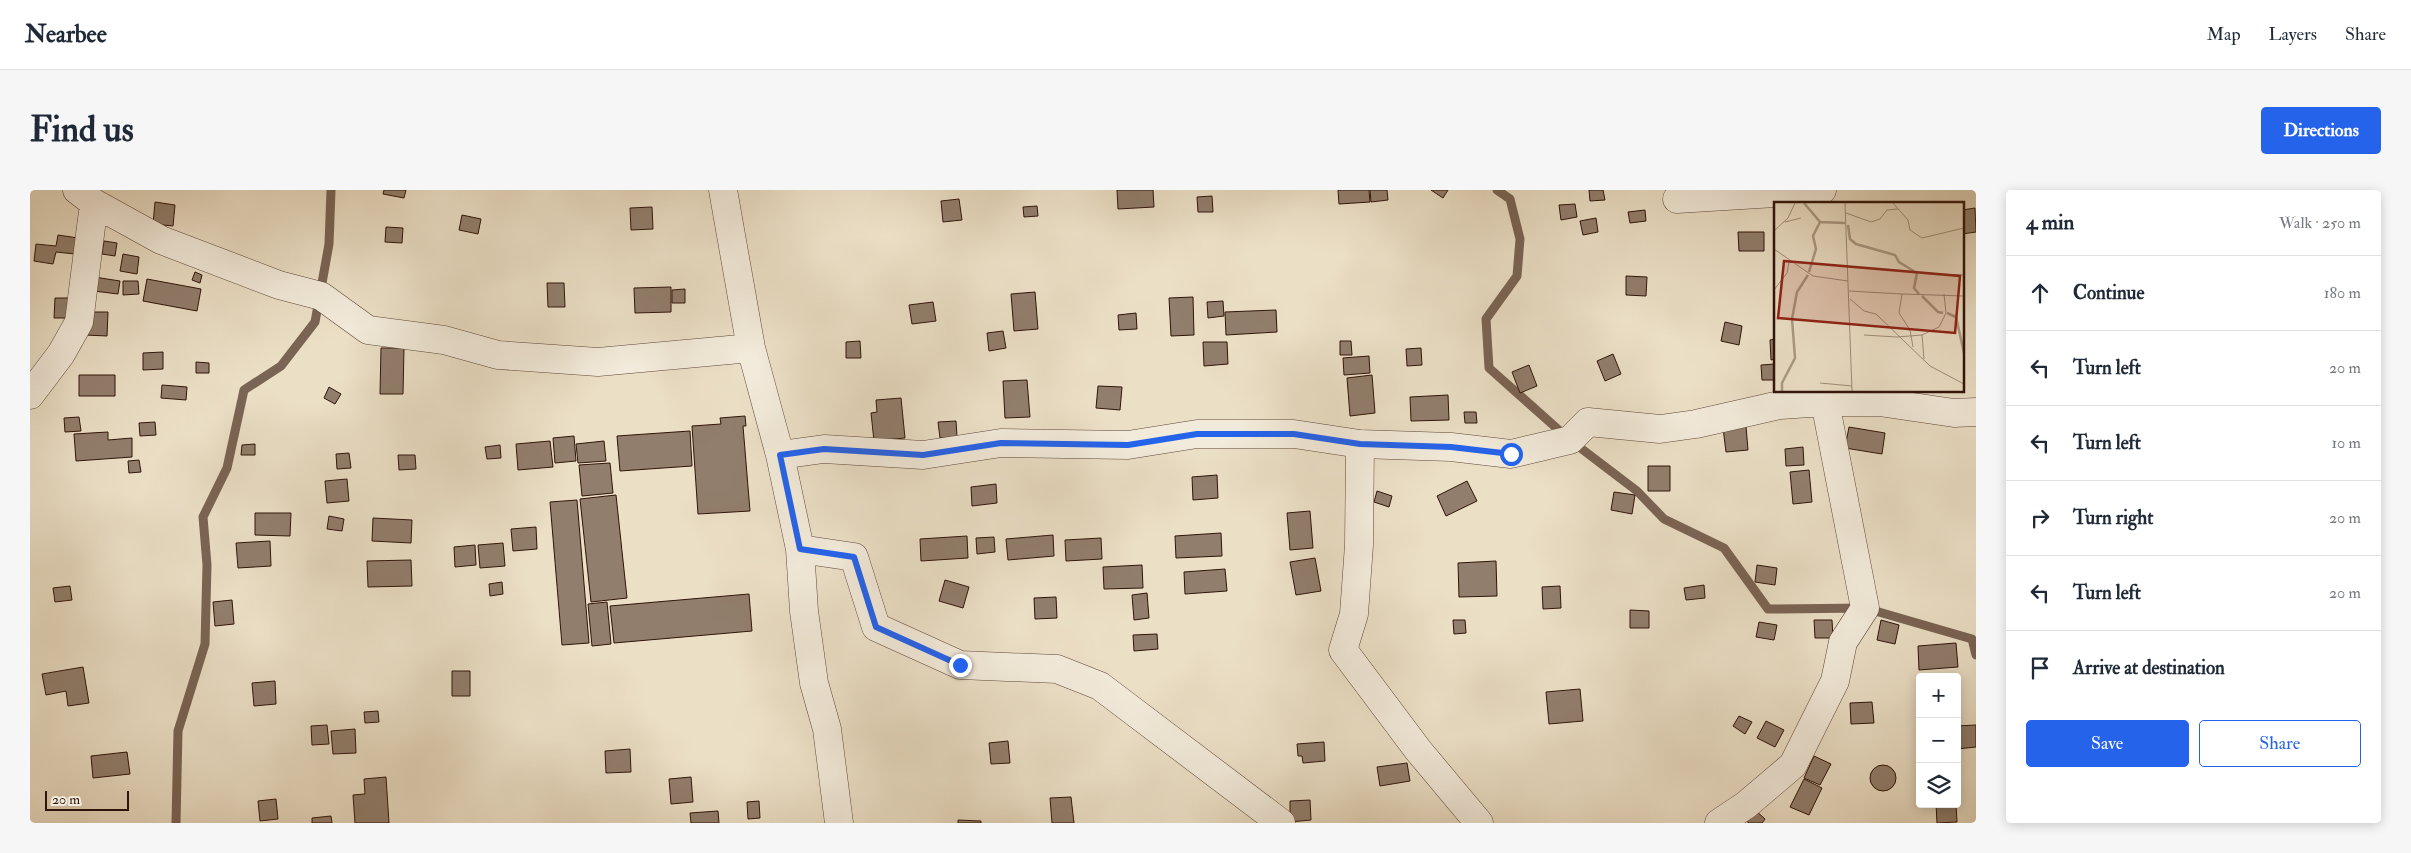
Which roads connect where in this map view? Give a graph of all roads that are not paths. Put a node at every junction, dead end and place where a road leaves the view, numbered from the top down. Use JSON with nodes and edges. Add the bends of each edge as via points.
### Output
{"nodes":[{"id":1,"x":723,"y":190,"type":"edge"},
{"id":2,"x":1822,"y":190,"type":"edge"},
{"id":3,"x":86,"y":196,"type":"edge"},
{"id":4,"x":1677,"y":199,"type":"dead end"},
{"id":5,"x":751,"y":348,"type":"junction"},
{"id":6,"x":30,"y":395,"type":"edge"},
{"id":7,"x":1825,"y":402,"type":"junction"},
{"id":8,"x":1976,"y":412,"type":"edge"},
{"id":9,"x":1360,"y":444,"type":"junction"},
{"id":10,"x":780,"y":455,"type":"junction"},
{"id":11,"x":800,"y":549,"type":"junction"},
{"id":12,"x":839,"y":823,"type":"edge"},
{"id":13,"x":1281,"y":823,"type":"edge"},
{"id":14,"x":1479,"y":823,"type":"edge"},
{"id":15,"x":1719,"y":823,"type":"edge"}],
"edges":[{"from":1,"to":5,"type":"street"},
{"from":2,"to":4,"type":"street"},
{"from":3,"to":5,"type":"street","via":[[161,240],[279,285],[321,296],[368,330],[444,340],[498,355],[598,362]]},
{"from":3,"to":6,"type":"street","via":[[80,322]]},
{"from":5,"to":10,"type":"street"},
{"from":7,"to":8,"type":"street","via":[[1879,402],[1954,413]]},
{"from":7,"to":9,"type":"street","via":[[1780,405],[1660,429],[1588,422],[1570,440],[1511,454],[1451,447]]},
{"from":7,"to":15,"type":"street","via":[[1865,608],[1843,642],[1834,681],[1792,765]]},
{"from":9,"to":10,"type":"street","via":[[1294,434],[1197,434],[1128,445],[1001,443],[923,455],[824,449]]},
{"from":9,"to":14,"type":"street","via":[[1359,545],[1354,614],[1342,650],[1418,750]]},
{"from":10,"to":11,"type":"street"},
{"from":11,"to":12,"type":"street","via":[[814,683],[828,729]]},
{"from":11,"to":13,"type":"street","via":[[854,557],[876,627],[960,665],[1057,669],[1100,686]]}]}
